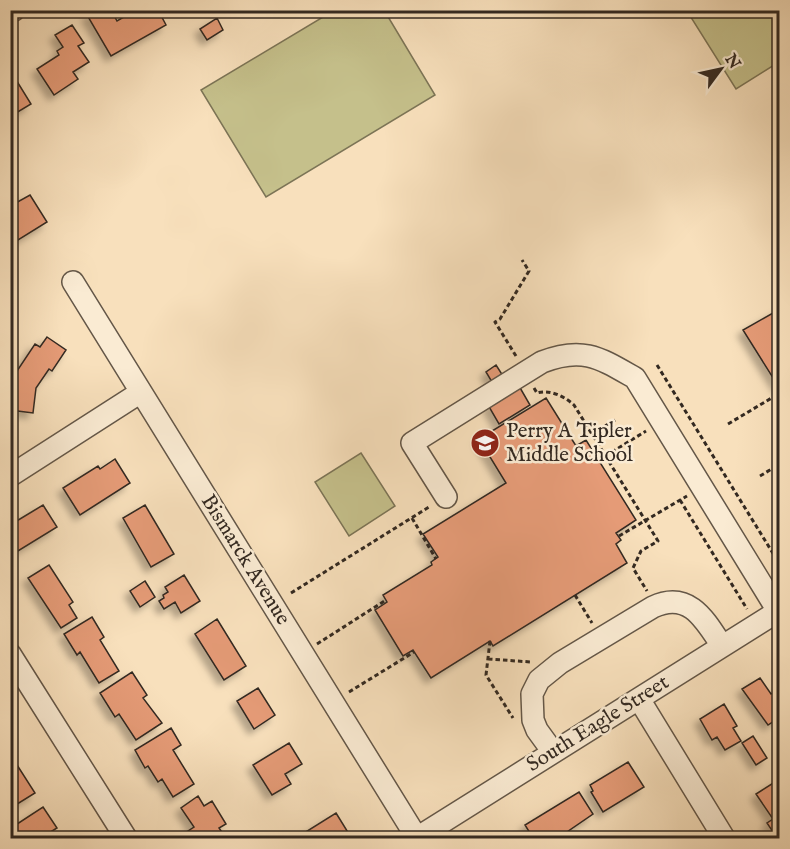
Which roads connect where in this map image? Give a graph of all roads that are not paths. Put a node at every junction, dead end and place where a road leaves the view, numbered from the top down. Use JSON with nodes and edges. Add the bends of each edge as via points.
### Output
{"nodes":[{"id":1,"x":73,"y":282,"type":"dead end"},
{"id":2,"x":141,"y":392,"type":"junction"},
{"id":3,"x":10,"y":476,"type":"edge"},
{"id":4,"x":446,"y":497,"type":"road end"},
{"id":5,"x":779,"y":610,"type":"edge"},
{"id":6,"x":722,"y":646,"type":"junction"},
{"id":7,"x":10,"y":654,"type":"edge"},
{"id":8,"x":639,"y":699,"type":"junction"},
{"id":9,"x":553,"y":752,"type":"junction"},
{"id":10,"x":126,"y":838,"type":"edge"},
{"id":11,"x":417,"y":838,"type":"edge"},
{"id":12,"x":724,"y":838,"type":"edge"}],
"edges":[{"from":1,"to":2,"type":"street","name":"Bismarck Avenue"},
{"from":2,"to":3,"type":"street"},
{"from":2,"to":11,"type":"street","name":"Bismarck Avenue"},
{"from":4,"to":5,"type":"street","via":[[412,443],[542,362],[568,354],[603,359],[635,378]]},
{"from":5,"to":6,"type":"street","name":"South Eagle Street"},
{"from":6,"to":8,"type":"street","name":"South Eagle Street"},
{"from":6,"to":9,"type":"street","via":[[704,617],[685,604],[668,602],[653,607],[560,663],[539,680],[532,694],[533,720]]},
{"from":7,"to":10,"type":"street"},
{"from":8,"to":9,"type":"street","name":"South Eagle Street"},
{"from":8,"to":12,"type":"street"},
{"from":9,"to":11,"type":"street","name":"South Eagle Street"}]}
